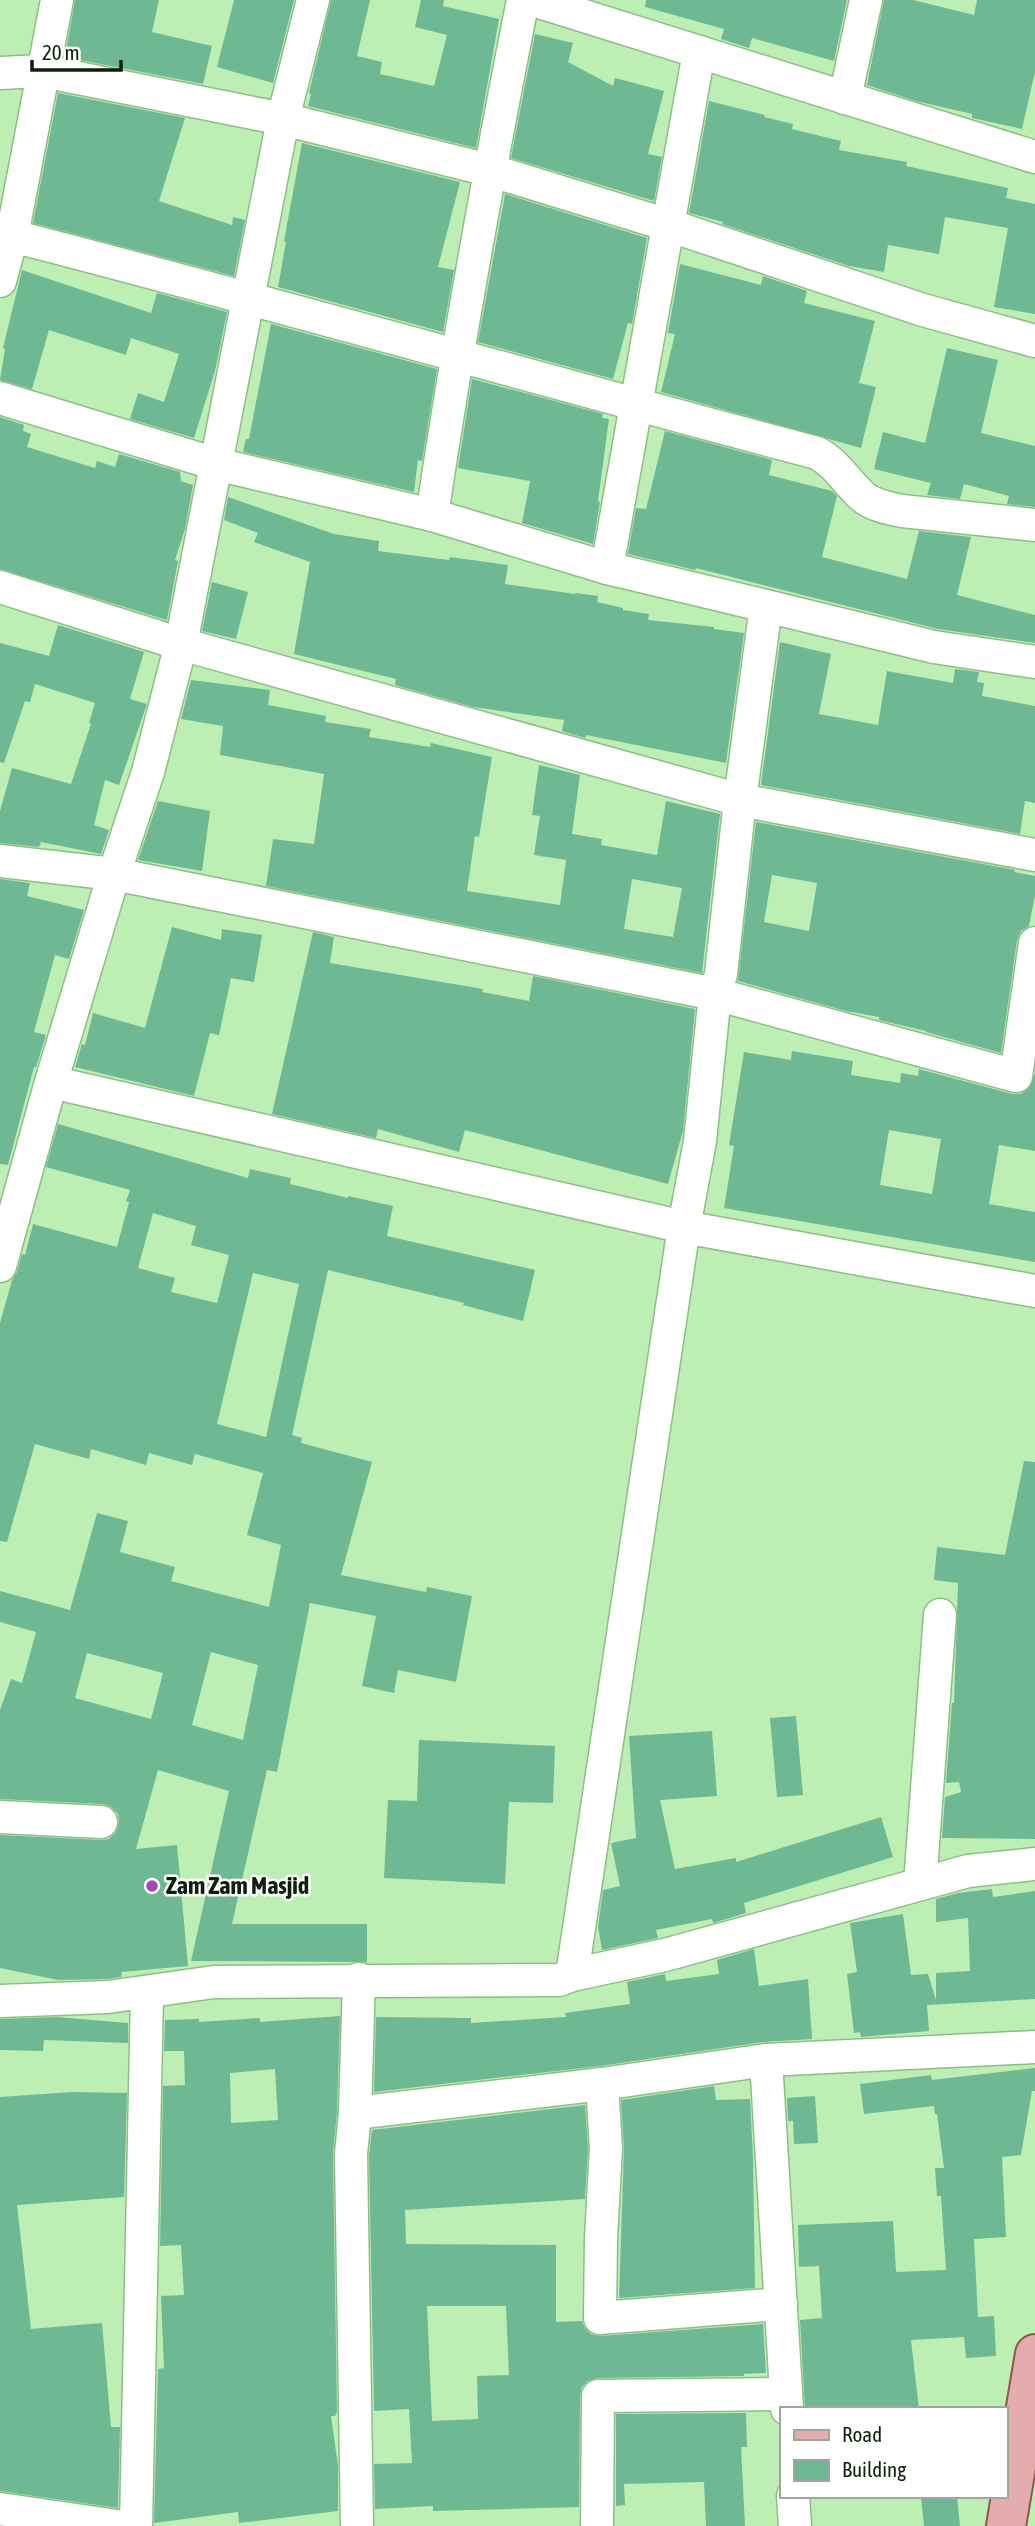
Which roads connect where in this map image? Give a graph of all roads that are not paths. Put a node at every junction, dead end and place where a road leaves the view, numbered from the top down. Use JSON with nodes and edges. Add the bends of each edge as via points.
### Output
{"nodes":[{"id":1,"x":57,"y":0,"type":"edge"},
{"id":2,"x":313,"y":0,"type":"edge"},
{"id":3,"x":523,"y":0,"type":"edge"},
{"id":4,"x":533,"y":0,"type":"edge"},
{"id":5,"x":866,"y":0,"type":"edge"},
{"id":6,"x":577,"y":7,"type":"edge"},
{"id":7,"x":699,"y":52,"type":"junction"},
{"id":8,"x":43,"y":71,"type":"junction"},
{"id":9,"x":0,"y":73,"type":"edge"},
{"id":10,"x":845,"y":98,"type":"junction"},
{"id":11,"x":283,"y":119,"type":"junction"},
{"id":12,"x":1034,"y":155,"type":"edge"},
{"id":13,"x":489,"y":170,"type":"junction"},
{"id":14,"x":668,"y":225,"type":"junction"},
{"id":15,"x":6,"y":235,"type":"edge"},
{"id":16,"x":0,"y":281,"type":"edge"},
{"id":17,"x":247,"y":296,"type":"junction"},
{"id":18,"x":1035,"y":341,"type":"edge"},
{"id":19,"x":456,"y":357,"type":"junction"},
{"id":20,"x":0,"y":398,"type":"edge"},
{"id":21,"x":636,"y":405,"type":"junction"},
{"id":22,"x":216,"y":464,"type":"junction"},
{"id":23,"x":432,"y":515,"type":"junction"},
{"id":24,"x":1035,"y":525,"type":"edge"},
{"id":25,"x":607,"y":568,"type":"junction"},
{"id":26,"x":0,"y":587,"type":"edge"},
{"id":27,"x":766,"y":606,"type":"junction"},
{"id":28,"x":181,"y":644,"type":"junction"},
{"id":29,"x":1035,"y":662,"type":"edge"},
{"id":30,"x":740,"y":800,"type":"junction"},
{"id":31,"x":1035,"y":855,"type":"edge"},
{"id":32,"x":0,"y":861,"type":"edge"},
{"id":33,"x":114,"y":874,"type":"junction"},
{"id":34,"x":1035,"y":943,"type":"edge"},
{"id":35,"x":715,"y":994,"type":"junction"},
{"id":36,"x":1025,"y":1078,"type":"edge"},
{"id":37,"x":51,"y":1082,"type":"junction"},
{"id":38,"x":684,"y":1227,"type":"junction"},
{"id":39,"x":0,"y":1266,"type":"edge"},
{"id":40,"x":1035,"y":1291,"type":"edge"},
{"id":41,"x":940,"y":1615,"type":"dead end"},
{"id":42,"x":0,"y":1817,"type":"edge"},
{"id":43,"x":101,"y":1822,"type":"dead end"},
{"id":44,"x":1035,"y":1864,"type":"edge"},
{"id":45,"x":920,"y":1884,"type":"junction"},
{"id":46,"x":572,"y":1975,"type":"junction"},
{"id":47,"x":359,"y":1979,"type":"junction"},
{"id":48,"x":147,"y":1992,"type":"junction"},
{"id":49,"x":0,"y":2001,"type":"edge"},
{"id":50,"x":1035,"y":2047,"type":"edge"},
{"id":51,"x":766,"y":2060,"type":"junction"},
{"id":52,"x":602,"y":2084,"type":"junction"},
{"id":53,"x":355,"y":2113,"type":"junction"},
{"id":54,"x":781,"y":2304,"type":"junction"},
{"id":55,"x":1035,"y":2354,"type":"edge"},
{"id":56,"x":786,"y":2401,"type":"edge"},
{"id":57,"x":793,"y":2498,"type":"edge"},
{"id":58,"x":0,"y":2509,"type":"edge"},
{"id":59,"x":117,"y":2526,"type":"edge"},
{"id":60,"x":136,"y":2526,"type":"edge"},
{"id":61,"x":357,"y":2526,"type":"edge"},
{"id":62,"x":597,"y":2526,"type":"edge"},
{"id":63,"x":795,"y":2526,"type":"edge"},
{"id":64,"x":1006,"y":2526,"type":"edge"}],
"edges":[{"from":1,"to":8,"type":"street"},
{"from":2,"to":11,"type":"street"},
{"from":3,"to":13,"type":"street"},
{"from":4,"to":6,"type":"street"},
{"from":5,"to":10,"type":"street"},
{"from":6,"to":7,"type":"street"},
{"from":7,"to":10,"type":"street"},
{"from":7,"to":14,"type":"street"},
{"from":8,"to":9,"type":"street"},
{"from":8,"to":11,"type":"street"},
{"from":8,"to":15,"type":"street"},
{"from":10,"to":12,"type":"street"},
{"from":11,"to":13,"type":"street"},
{"from":11,"to":17,"type":"street"},
{"from":13,"to":14,"type":"street"},
{"from":13,"to":19,"type":"street"},
{"from":14,"to":18,"type":"street","via":[[923,310]]},
{"from":14,"to":21,"type":"street"},
{"from":15,"to":16,"type":"street"},
{"from":15,"to":17,"type":"street"},
{"from":17,"to":19,"type":"street"},
{"from":17,"to":22,"type":"street"},
{"from":19,"to":21,"type":"street"},
{"from":19,"to":23,"type":"street"},
{"from":20,"to":22,"type":"street"},
{"from":21,"to":24,"type":"street","via":[[817,453],[830,460],[862,497],[881,506]]},
{"from":21,"to":25,"type":"street"},
{"from":22,"to":23,"type":"street"},
{"from":22,"to":28,"type":"street"},
{"from":23,"to":25,"type":"street"},
{"from":25,"to":27,"type":"street"},
{"from":26,"to":28,"type":"street"},
{"from":27,"to":29,"type":"street","via":[[934,647]]},
{"from":27,"to":30,"type":"street"},
{"from":28,"to":30,"type":"street"},
{"from":28,"to":33,"type":"street","via":[[148,772]]},
{"from":30,"to":31,"type":"street"},
{"from":30,"to":35,"type":"street","via":[[730,909]]},
{"from":32,"to":33,"type":"street"},
{"from":33,"to":35,"type":"street"},
{"from":33,"to":37,"type":"street"},
{"from":34,"to":36,"type":"street"},
{"from":35,"to":36,"type":"street"},
{"from":35,"to":38,"type":"street","via":[[700,1141]]},
{"from":37,"to":38,"type":"street"},
{"from":37,"to":39,"type":"street"},
{"from":38,"to":40,"type":"street"},
{"from":38,"to":46,"type":"street"},
{"from":41,"to":45,"type":"street"},
{"from":42,"to":43,"type":"street"},
{"from":44,"to":45,"type":"street","via":[[968,1871]]},
{"from":45,"to":46,"type":"street","via":[[665,1955]]},
{"from":46,"to":47,"type":"street","via":[[559,1980]]},
{"from":47,"to":48,"type":"street","via":[[214,1982]]},
{"from":47,"to":53,"type":"street"},
{"from":48,"to":49,"type":"street"},
{"from":48,"to":60,"type":"street"},
{"from":50,"to":51,"type":"street"},
{"from":51,"to":52,"type":"street"},
{"from":51,"to":54,"type":"street"},
{"from":52,"to":53,"type":"street"},
{"from":52,"to":54,"type":"street","via":[[606,2148],[600,2318]]},
{"from":53,"to":61,"type":"street","via":[[351,2154]]},
{"from":54,"to":56,"type":"street"},
{"from":55,"to":64,"type":"main road"},
{"from":56,"to":62,"type":"street","via":[[598,2396]]},
{"from":57,"to":63,"type":"street"},
{"from":58,"to":59,"type":"street"}]}
